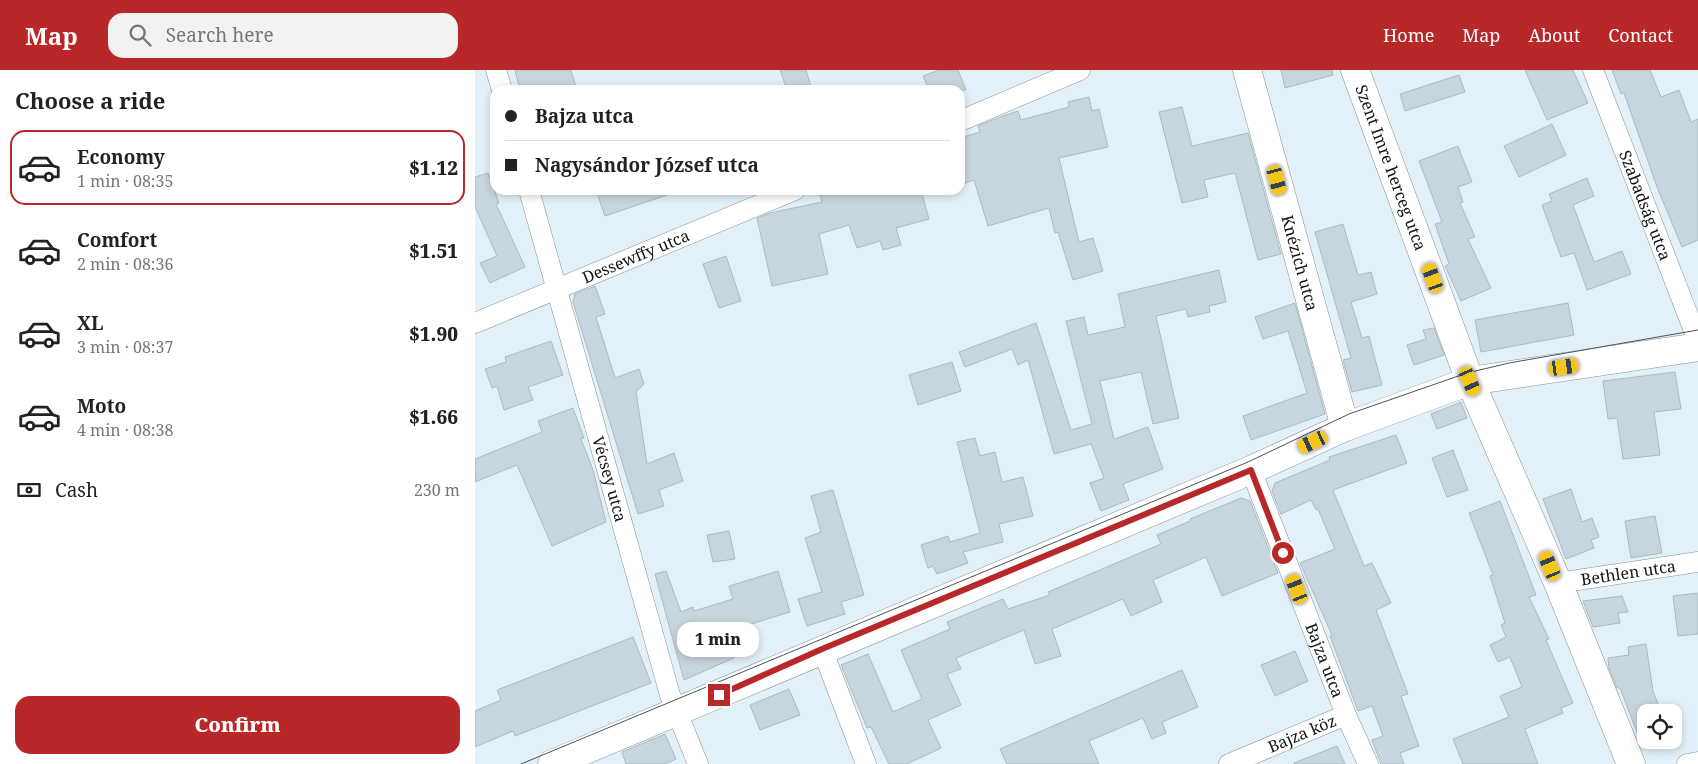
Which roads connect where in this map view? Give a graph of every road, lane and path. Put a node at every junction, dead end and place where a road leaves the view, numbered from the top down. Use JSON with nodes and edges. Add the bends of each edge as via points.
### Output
{"nodes":[{"id":1,"x":496,"y":70,"type":"edge"},
{"id":2,"x":1080,"y":70,"type":"edge"},
{"id":3,"x":1247,"y":70,"type":"edge"},
{"id":4,"x":1355,"y":70,"type":"edge"},
{"id":5,"x":1593,"y":70,"type":"edge"},
{"id":6,"x":500,"y":85,"type":"edge"},
{"id":7,"x":965,"y":119,"type":"edge"},
{"id":8,"x":530,"y":195,"type":"edge"},
{"id":9,"x":783,"y":195,"type":"edge"},
{"id":10,"x":558,"y":290,"type":"junction"},
{"id":11,"x":475,"y":323,"type":"edge"},
{"id":12,"x":1698,"y":341,"type":"edge"},
{"id":13,"x":1698,"y":347,"type":"edge"},
{"id":14,"x":1470,"y":381,"type":"junction"},
{"id":15,"x":1345,"y":427,"type":"junction"},
{"id":16,"x":1251,"y":470,"type":"junction"},
{"id":17,"x":1698,"y":562,"type":"edge"},
{"id":18,"x":1558,"y":584,"type":"junction"},
{"id":19,"x":822,"y":649,"type":"junction"},
{"id":20,"x":677,"y":713,"type":"junction"},
{"id":21,"x":1346,"y":716,"type":"junction"},
{"id":22,"x":1698,"y":762,"type":"edge"},
{"id":23,"x":552,"y":764,"type":"edge"},
{"id":24,"x":698,"y":764,"type":"edge"},
{"id":25,"x":866,"y":764,"type":"edge"},
{"id":26,"x":1229,"y":764,"type":"edge"},
{"id":27,"x":1368,"y":764,"type":"edge"},
{"id":28,"x":1631,"y":764,"type":"edge"},
{"id":29,"x":1687,"y":764,"type":"edge"}],
"edges":[{"from":1,"to":6,"type":"street"},
{"from":2,"to":7,"type":"street"},
{"from":3,"to":15,"type":"street","name":"Knézich utca"},
{"from":4,"to":14,"type":"street","name":"Szent Imre herceg utca"},
{"from":5,"to":12,"type":"street","name":"Szabadság utca"},
{"from":8,"to":10,"type":"street","name":"Vécsey utca"},
{"from":9,"to":10,"type":"street","name":"Dessewffy utca"},
{"from":10,"to":11,"type":"street","name":"Dessewffy utca"},
{"from":10,"to":20,"type":"street","name":"Vécsey utca"},
{"from":13,"to":14,"type":"street"},
{"from":14,"to":15,"type":"street"},
{"from":14,"to":18,"type":"street","name":"Szent Imre herceg utca"},
{"from":15,"to":16,"type":"street"},
{"from":16,"to":19,"type":"street"},
{"from":16,"to":21,"type":"street","name":"Bajza utca"},
{"from":17,"to":18,"type":"street","name":"Bethlen utca"},
{"from":18,"to":28,"type":"street","name":"Szent Imre herceg utca"},
{"from":19,"to":20,"type":"street"},
{"from":19,"to":25,"type":"street"},
{"from":20,"to":23,"type":"street"},
{"from":20,"to":24,"type":"street","name":"Vécsey utca"},
{"from":21,"to":26,"type":"street","name":"Bajza köz"},
{"from":21,"to":27,"type":"street","name":"Bajza utca"},
{"from":22,"to":29,"type":"street"}]}
